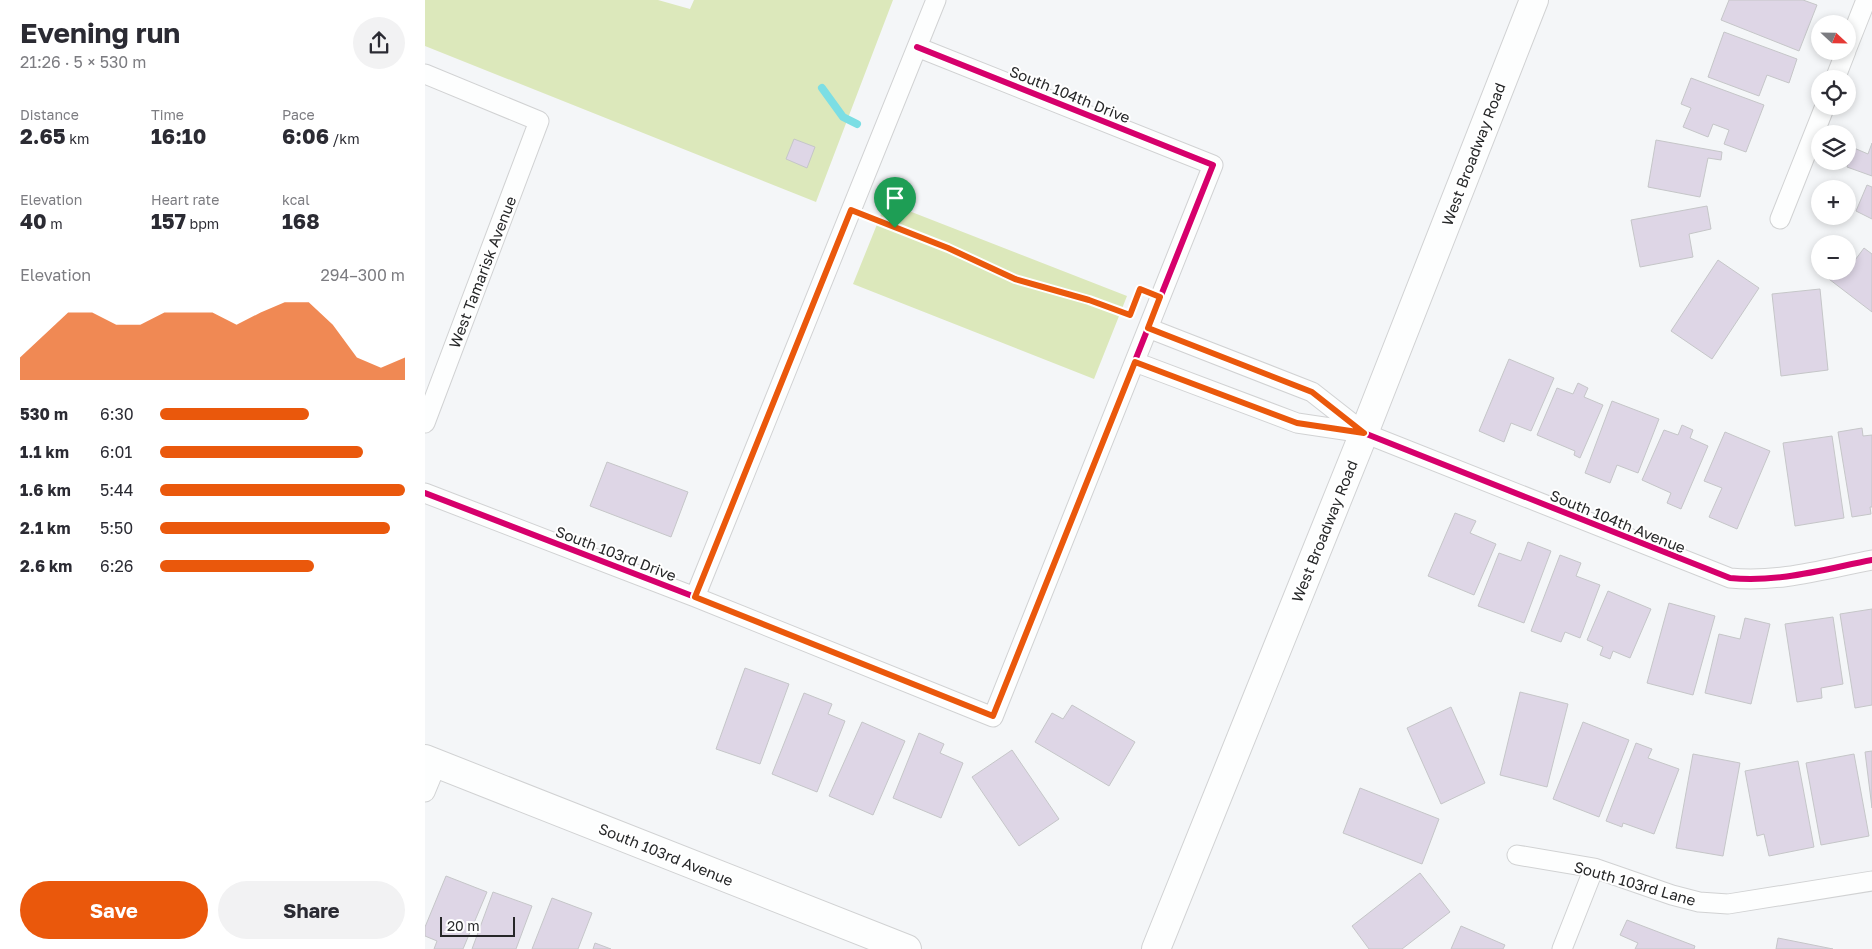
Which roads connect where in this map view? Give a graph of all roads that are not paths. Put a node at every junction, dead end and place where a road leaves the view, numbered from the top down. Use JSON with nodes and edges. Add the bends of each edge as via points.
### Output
{"nodes":[{"id":1,"x":935,"y":0,"type":"edge"},
{"id":2,"x":1534,"y":0,"type":"edge"},
{"id":3,"x":1866,"y":0,"type":"edge"},
{"id":4,"x":1856,"y":25,"type":"edge"},
{"id":5,"x":917,"y":47,"type":"junction"},
{"id":6,"x":425,"y":74,"type":"edge"},
{"id":7,"x":1821,"y":115,"type":"edge"},
{"id":8,"x":1780,"y":219,"type":"dead end"},
{"id":9,"x":1148,"y":328,"type":"junction"},
{"id":10,"x":1135,"y":362,"type":"junction"},
{"id":11,"x":425,"y":423,"type":"edge"},
{"id":12,"x":1364,"y":433,"type":"junction"},
{"id":13,"x":425,"y":493,"type":"edge"},
{"id":14,"x":1872,"y":560,"type":"edge"},
{"id":15,"x":695,"y":597,"type":"junction"},
{"id":16,"x":431,"y":761,"type":"edge"},
{"id":17,"x":425,"y":792,"type":"edge"},
{"id":18,"x":1517,"y":855,"type":"dead end"},
{"id":19,"x":1594,"y":868,"type":"junction"},
{"id":20,"x":1872,"y":881,"type":"edge"},
{"id":21,"x":907,"y":949,"type":"edge"},
{"id":22,"x":1156,"y":949,"type":"edge"},
{"id":23,"x":1562,"y":949,"type":"edge"}],
"edges":[{"from":1,"to":5,"type":"street"},
{"from":2,"to":12,"type":"main road","name":"West Broadway Road"},
{"from":3,"to":4,"type":"street"},
{"from":5,"to":9,"type":"street","name":"South 104th Drive","via":[[1213,165]]},
{"from":5,"to":15,"type":"street"},
{"from":6,"to":11,"type":"street","name":"West Tamarisk Avenue","via":[[539,121]]},
{"from":7,"to":8,"type":"street"},
{"from":9,"to":10,"type":"street"},
{"from":9,"to":12,"type":"street","via":[[1312,392]]},
{"from":10,"to":12,"type":"street","via":[[1297,423]]},
{"from":10,"to":15,"type":"street","name":"South 103rd Drive","via":[[993,716]]},
{"from":12,"to":14,"type":"street","name":"South 104th Avenue","via":[[1730,578],[1756,581],[1781,578]]},
{"from":12,"to":22,"type":"main road","name":"West Broadway Road"},
{"from":13,"to":15,"type":"street","name":"South 103rd Drive"},
{"from":16,"to":17,"type":"street"},
{"from":16,"to":21,"type":"main road","name":"South 103rd Avenue"},
{"from":18,"to":19,"type":"street","name":"South 103rd Lane"},
{"from":19,"to":20,"type":"street","name":"South 103rd Lane","via":[[1699,902],[1728,904]]},
{"from":19,"to":23,"type":"street"}]}
